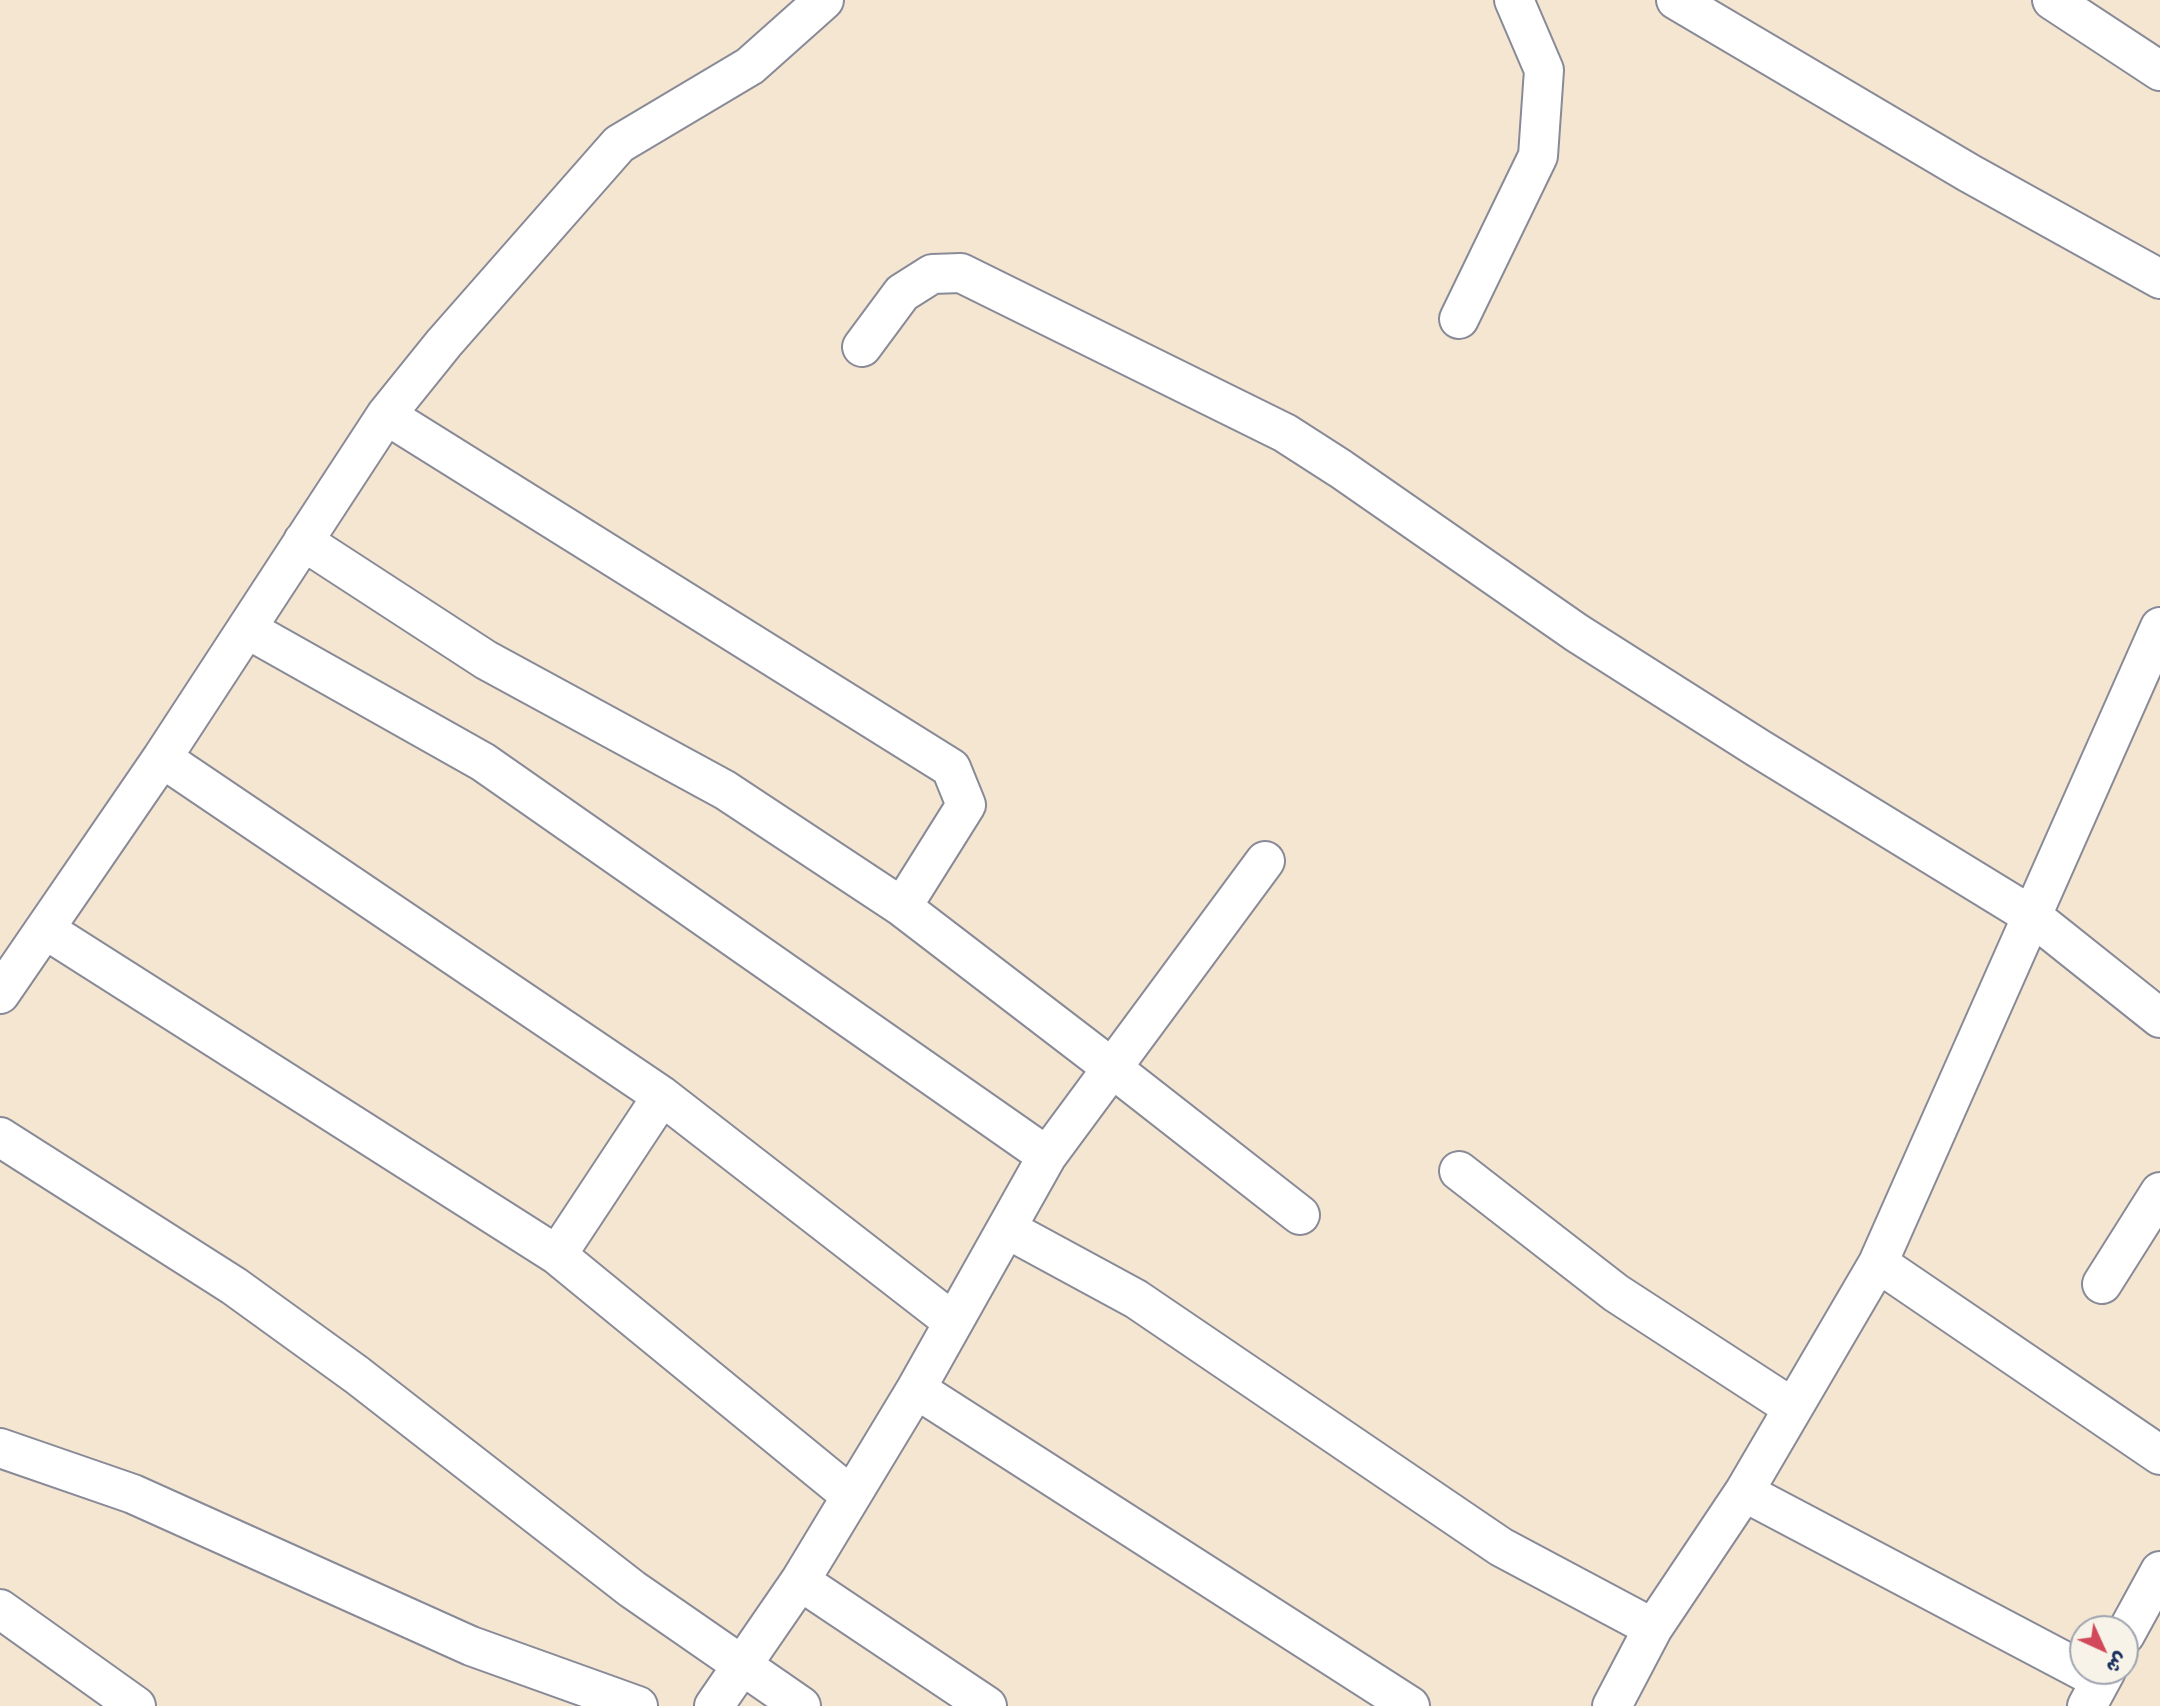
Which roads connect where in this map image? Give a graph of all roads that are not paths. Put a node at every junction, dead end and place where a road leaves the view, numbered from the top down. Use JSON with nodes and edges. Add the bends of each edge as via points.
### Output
{"nodes":[{"id":1,"x":824,"y":0,"type":"edge"},
{"id":2,"x":1514,"y":0,"type":"edge"},
{"id":3,"x":1676,"y":0,"type":"edge"},
{"id":4,"x":2052,"y":0,"type":"edge"},
{"id":5,"x":2160,"y":71,"type":"edge"},
{"id":6,"x":2160,"y":279,"type":"edge"},
{"id":7,"x":1459,"y":319,"type":"dead end"},
{"id":8,"x":862,"y":348,"type":"dead end"},
{"id":9,"x":386,"y":415,"type":"junction"},
{"id":10,"x":303,"y":541,"type":"junction"},
{"id":11,"x":2160,"y":627,"type":"edge"},
{"id":12,"x":247,"y":629,"type":"junction"},
{"id":13,"x":162,"y":758,"type":"junction"},
{"id":14,"x":1265,"y":861,"type":"dead end"},
{"id":15,"x":902,"y":907,"type":"junction"},
{"id":16,"x":2032,"y":916,"type":"junction"},
{"id":17,"x":46,"y":930,"type":"junction"},
{"id":18,"x":0,"y":994,"type":"edge"},
{"id":19,"x":2160,"y":1018,"type":"edge"},
{"id":20,"x":1112,"y":1068,"type":"junction"},
{"id":21,"x":663,"y":1096,"type":"junction"},
{"id":22,"x":0,"y":1137,"type":"edge"},
{"id":23,"x":1047,"y":1156,"type":"junction"},
{"id":24,"x":1459,"y":1171,"type":"dead end"},
{"id":25,"x":2160,"y":1192,"type":"edge"},
{"id":26,"x":1300,"y":1215,"type":"dead end"},
{"id":27,"x":1007,"y":1229,"type":"junction"},
{"id":28,"x":557,"y":1255,"type":"junction"},
{"id":29,"x":1878,"y":1264,"type":"junction"},
{"id":30,"x":2102,"y":1284,"type":"dead end"},
{"id":31,"x":952,"y":1321,"type":"junction"},
{"id":32,"x":916,"y":1389,"type":"junction"},
{"id":33,"x":1793,"y":1408,"type":"junction"},
{"id":34,"x":0,"y":1448,"type":"edge"},
{"id":35,"x":2160,"y":1455,"type":"edge"},
{"id":36,"x":1744,"y":1492,"type":"junction"},
{"id":37,"x":850,"y":1495,"type":"junction"},
{"id":38,"x":2160,"y":1571,"type":"edge"},
{"id":39,"x":800,"y":1581,"type":"junction"},
{"id":40,"x":0,"y":1609,"type":"edge"},
{"id":41,"x":2136,"y":1615,"type":"edge"},
{"id":42,"x":1653,"y":1628,"type":"junction"},
{"id":43,"x":743,"y":1664,"type":"junction"},
{"id":44,"x":2069,"y":1668,"type":"edge"},
{"id":45,"x":136,"y":1706,"type":"edge"},
{"id":46,"x":638,"y":1706,"type":"edge"},
{"id":47,"x":714,"y":1706,"type":"edge"},
{"id":48,"x":802,"y":1706,"type":"edge"},
{"id":49,"x":987,"y":1706,"type":"edge"},
{"id":50,"x":1410,"y":1706,"type":"edge"},
{"id":51,"x":1612,"y":1706,"type":"edge"}],
"edges":[{"from":1,"to":9,"type":"street","via":[[750,66],[619,144]]},
{"from":2,"to":7,"type":"street","via":[[1544,70],[1538,156]]},
{"from":3,"to":6,"type":"street","via":[[1969,173]]},
{"from":4,"to":5,"type":"street"},
{"from":8,"to":16,"type":"street","via":[[902,293],[932,274],[961,273],[1285,433],[1577,633]]},
{"from":9,"to":10,"type":"street"},
{"from":9,"to":15,"type":"street","via":[[951,768],[966,805]]},
{"from":10,"to":12,"type":"street"},
{"from":10,"to":15,"type":"street","via":[[486,660],[725,790]]},
{"from":11,"to":16,"type":"street"},
{"from":12,"to":13,"type":"street"},
{"from":12,"to":23,"type":"street","via":[[483,762]]},
{"from":13,"to":17,"type":"street"},
{"from":13,"to":21,"type":"street"},
{"from":14,"to":20,"type":"street"},
{"from":15,"to":20,"type":"street"},
{"from":16,"to":19,"type":"street"},
{"from":16,"to":29,"type":"street"},
{"from":17,"to":18,"type":"street"},
{"from":17,"to":28,"type":"street"},
{"from":20,"to":23,"type":"street"},
{"from":20,"to":26,"type":"street"},
{"from":21,"to":28,"type":"street"},
{"from":21,"to":31,"type":"street"},
{"from":22,"to":43,"type":"street","via":[[234,1286],[357,1375],[632,1589]]},
{"from":23,"to":27,"type":"street"},
{"from":24,"to":33,"type":"street","via":[[1616,1293]]},
{"from":25,"to":30,"type":"street"},
{"from":27,"to":31,"type":"street"},
{"from":27,"to":42,"type":"street","via":[[1136,1299],[1502,1547]]},
{"from":28,"to":37,"type":"street"},
{"from":29,"to":33,"type":"street"},
{"from":29,"to":35,"type":"street"},
{"from":31,"to":32,"type":"street"},
{"from":32,"to":37,"type":"street"},
{"from":32,"to":50,"type":"street"},
{"from":33,"to":36,"type":"street"},
{"from":34,"to":46,"type":"street","via":[[133,1494],[471,1646]]},
{"from":36,"to":42,"type":"street"},
{"from":36,"to":44,"type":"street"},
{"from":37,"to":39,"type":"street"},
{"from":38,"to":41,"type":"street"},
{"from":39,"to":43,"type":"street"},
{"from":39,"to":49,"type":"street"},
{"from":40,"to":45,"type":"street"},
{"from":42,"to":51,"type":"street"},
{"from":43,"to":47,"type":"street"},
{"from":43,"to":48,"type":"street"}]}
